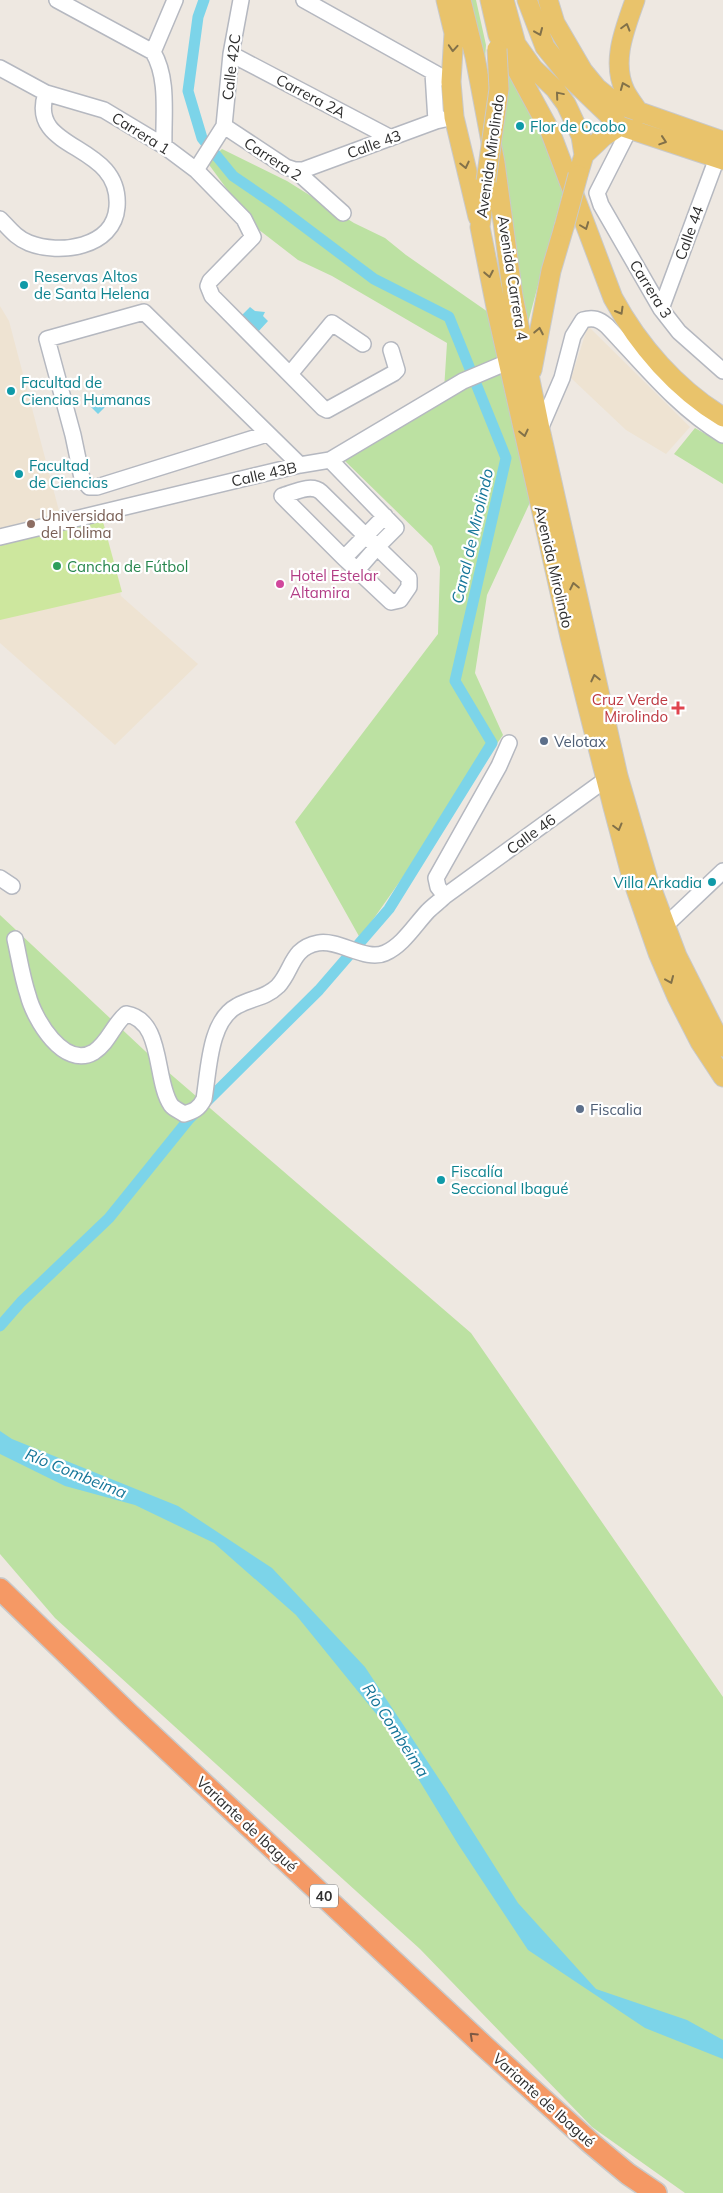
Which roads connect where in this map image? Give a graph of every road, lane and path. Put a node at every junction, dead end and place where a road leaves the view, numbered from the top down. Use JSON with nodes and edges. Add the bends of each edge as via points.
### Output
{"nodes":[{"id":1,"x":57,"y":0,"type":"edge"},
{"id":2,"x":175,"y":0,"type":"edge"},
{"id":3,"x":241,"y":0,"type":"edge"},
{"id":4,"x":304,"y":0,"type":"edge"},
{"id":5,"x":446,"y":0,"type":"edge"},
{"id":6,"x":462,"y":0,"type":"edge"},
{"id":7,"x":490,"y":0,"type":"edge"},
{"id":8,"x":504,"y":0,"type":"edge"},
{"id":9,"x":527,"y":0,"type":"edge"},
{"id":10,"x":548,"y":0,"type":"edge"},
{"id":11,"x":635,"y":0,"type":"edge"},
{"id":12,"x":497,"y":42,"type":"junction"},
{"id":13,"x":153,"y":52,"type":"junction"},
{"id":14,"x":232,"y":54,"type":"junction"},
{"id":15,"x":0,"y":68,"type":"edge"},
{"id":16,"x":433,"y":72,"type":"junction"},
{"id":17,"x":451,"y":82,"type":"junction"},
{"id":18,"x":46,"y":93,"type":"junction"},
{"id":19,"x":640,"y":114,"type":"junction"},
{"id":20,"x":445,"y":119,"type":"junction"},
{"id":21,"x":625,"y":128,"type":"junction"},
{"id":22,"x":222,"y":130,"type":"junction"},
{"id":23,"x":392,"y":138,"type":"junction"},
{"id":24,"x":164,"y":146,"type":"junction"},
{"id":25,"x":721,"y":147,"type":"edge"},
{"id":26,"x":584,"y":155,"type":"junction"},
{"id":27,"x":196,"y":170,"type":"junction"},
{"id":28,"x":296,"y":170,"type":"junction"},
{"id":29,"x":343,"y":213,"type":"dead end"},
{"id":30,"x":0,"y":219,"type":"edge"},
{"id":31,"x":480,"y":226,"type":"junction"},
{"id":32,"x":661,"y":309,"type":"junction"},
{"id":33,"x":363,"y":344,"type":"dead end"},
{"id":34,"x":391,"y":350,"type":"dead end"},
{"id":35,"x":508,"y":362,"type":"junction"},
{"id":36,"x":723,"y":371,"type":"edge"},
{"id":37,"x":290,"y":374,"type":"junction"},
{"id":38,"x":530,"y":379,"type":"junction"},
{"id":39,"x":723,"y":417,"type":"edge"},
{"id":40,"x":540,"y":429,"type":"junction"},
{"id":41,"x":267,"y":434,"type":"junction"},
{"id":42,"x":723,"y":435,"type":"edge"},
{"id":43,"x":330,"y":460,"type":"junction"},
{"id":44,"x":300,"y":465,"type":"junction"},
{"id":45,"x":385,"y":516,"type":"junction"},
{"id":46,"x":366,"y":536,"type":"junction"},
{"id":47,"x":0,"y":537,"type":"edge"},
{"id":48,"x":378,"y":547,"type":"junction"},
{"id":49,"x":344,"y":558,"type":"junction"},
{"id":50,"x":357,"y":570,"type":"junction"},
{"id":51,"x":509,"y":743,"type":"dead end"},
{"id":52,"x":612,"y":778,"type":"junction"},
{"id":53,"x":723,"y":872,"type":"edge"},
{"id":54,"x":445,"y":896,"type":"junction"},
{"id":55,"x":666,"y":925,"type":"junction"},
{"id":56,"x":15,"y":939,"type":"dead end"},
{"id":57,"x":723,"y":1047,"type":"edge"},
{"id":58,"x":723,"y":1077,"type":"edge"},
{"id":59,"x":0,"y":1589,"type":"edge"},
{"id":60,"x":0,"y":1605,"type":"edge"},
{"id":61,"x":629,"y":2193,"type":"edge"},
{"id":62,"x":656,"y":2193,"type":"edge"}],
"edges":[{"from":1,"to":13,"type":"street"},
{"from":2,"to":13,"type":"street"},
{"from":3,"to":14,"type":"street","name":"Calle 42C"},
{"from":4,"to":16,"type":"street"},
{"from":5,"to":17,"type":"main road","name":"Avenida Carrera 4","one_way":true,"via":[[454,33]]},
{"from":6,"to":38,"type":"main road","name":"Avenida Carrera 4","via":[[495,163],[513,296]]},
{"from":7,"to":12,"type":"main road"},
{"from":26,"to":8,"type":"main road","one_way":true,"via":[[581,136],[566,104],[516,44]]},
{"from":9,"to":21,"type":"main road","one_way":true,"via":[[541,38],[557,62],[575,84]]},
{"from":10,"to":19,"type":"main road","via":[[555,23],[578,64],[597,88],[617,104]]},
{"from":19,"to":11,"type":"main road","one_way":true,"via":[[625,91],[618,54]]},
{"from":12,"to":31,"type":"main road","name":"Avenida Mirolindo","bridge":true,"via":[[499,90]]},
{"from":12,"to":39,"type":"main road","one_way":true,"via":[[550,131],[612,298],[622,316],[679,384],[692,397]]},
{"from":13,"to":24,"type":"street","via":[[160,65],[162,79]]},
{"from":14,"to":22,"type":"street","name":"Calle 42C"},
{"from":14,"to":23,"type":"street","name":"Carrera 2A"},
{"from":15,"to":18,"type":"street","name":"Carrera 1"},
{"from":16,"to":17,"type":"street"},
{"from":16,"to":20,"type":"street"},
{"from":17,"to":20,"type":"main road","name":"Avenida Carrera 4"},
{"from":18,"to":24,"type":"street","name":"Carrera 1","via":[[104,110]]},
{"from":18,"to":30,"type":"street","via":[[42,104],[44,121],[53,132],[107,170],[116,188],[117,208],[112,223],[100,238],[90,244],[46,248],[16,237]]},
{"from":19,"to":25,"type":"main road"},
{"from":20,"to":23,"type":"street","name":"Calle 43"},
{"from":20,"to":31,"type":"main road","name":"Avenida Carrera 4","one_way":true},
{"from":21,"to":25,"type":"main road","one_way":true},
{"from":21,"to":26,"type":"main road","via":[[603,137]]},
{"from":21,"to":32,"type":"street","name":"Carrera 3","via":[[597,193]]},
{"from":22,"to":27,"type":"street"},
{"from":22,"to":28,"type":"street","name":"Carrera 2"},
{"from":23,"to":28,"type":"street","name":"Calle 43"},
{"from":24,"to":27,"type":"street","name":"Carrera 1"},
{"from":25,"to":32,"type":"street","name":"Calle 44"},
{"from":38,"to":26,"type":"main road","name":"Avenida Mirolindo","one_way":true,"bridge":true,"via":[[551,271]]},
{"from":27,"to":37,"type":"street","name":"Carrera 1","via":[[244,219],[254,237],[210,281],[209,290]]},
{"from":28,"to":29,"type":"street","name":"Carrera 2"},
{"from":31,"to":35,"type":"main road","name":"Avenida Mirolindo","one_way":true},
{"from":32,"to":36,"type":"street","name":"Carrera 3","via":[[678,332]]},
{"from":33,"to":37,"type":"street","via":[[332,323]]},
{"from":34,"to":37,"type":"street","via":[[397,366],[394,373],[327,410]]},
{"from":35,"to":43,"type":"street","name":"Calle 43B","via":[[463,381]]},
{"from":35,"to":52,"type":"main road","name":"Avenida Mirolindo","one_way":true,"via":[[589,713]]},
{"from":38,"to":40,"type":"main road","name":"Avenida Mirolindo"},
{"from":40,"to":42,"type":"street","via":[[562,378],[572,336],[583,320],[591,318],[607,326],[671,396],[699,421]]},
{"from":52,"to":40,"type":"main road","name":"Avenida Mirolindo","one_way":true},
{"from":41,"to":41,"type":"street","via":[[144,312],[47,339],[82,478],[89,487]]},
{"from":41,"to":44,"type":"street"},
{"from":43,"to":44,"type":"street","name":"Calle 43B"},
{"from":43,"to":45,"type":"street"},
{"from":44,"to":47,"type":"street","name":"Calle 43B"},
{"from":45,"to":46,"type":"street"},
{"from":45,"to":48,"type":"street","via":[[396,528]]},
{"from":46,"to":48,"type":"street"},
{"from":46,"to":49,"type":"street"},
{"from":46,"to":49,"type":"street","via":[[318,489],[309,488],[282,496]]},
{"from":48,"to":50,"type":"street"},
{"from":48,"to":50,"type":"street","via":[[408,578],[409,586],[400,600],[394,603],[388,600]]},
{"from":49,"to":50,"type":"street"},
{"from":51,"to":54,"type":"street","via":[[436,878],[438,888]]},
{"from":52,"to":54,"type":"street","name":"Calle 46"},
{"from":52,"to":55,"type":"main road","name":"Avenida Mirolindo"},
{"from":52,"to":58,"type":"main road","name":"Avenida Mirolindo","one_way":true,"via":[[632,878],[658,953],[700,1042]]},
{"from":53,"to":55,"type":"street"},
{"from":54,"to":56,"type":"street","name":"Calle 46","via":[[395,948],[382,955],[320,943],[304,948],[279,985],[265,996],[237,1006],[223,1017],[215,1034],[204,1099],[201,1106],[184,1114],[172,1106],[166,1094],[146,1026],[136,1016],[126,1014],[106,1042],[81,1057],[66,1053],[48,1035],[28,997]]},
{"from":55,"to":57,"type":"main road","name":"Avenida Mirolindo","via":[[677,956]]},
{"from":62,"to":59,"type":"highway","name":"Variante de Ibagué","number":"40","one_way":true,"via":[[592,2144],[485,2048]]},
{"from":60,"to":61,"type":"highway","name":"Variante de Ibagué","number":"40","via":[[379,1968],[484,2066]]}]}
